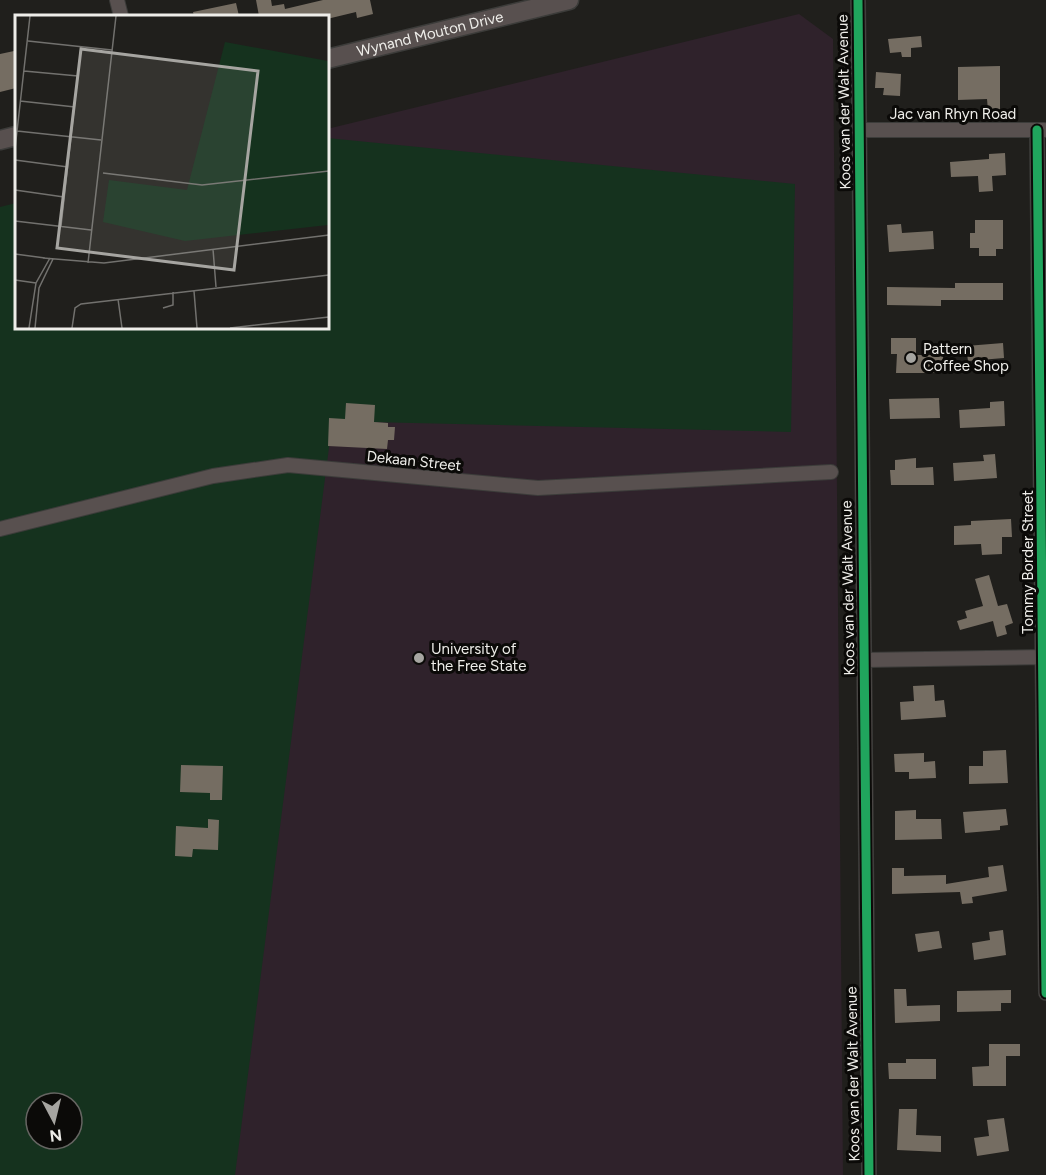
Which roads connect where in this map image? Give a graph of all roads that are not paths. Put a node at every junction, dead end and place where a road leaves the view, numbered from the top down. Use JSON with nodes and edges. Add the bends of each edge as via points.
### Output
{"nodes":[{"id":1,"x":117,"y":0,"type":"edge"},
{"id":2,"x":569,"y":0,"type":"edge"},
{"id":3,"x":858,"y":0,"type":"edge"},
{"id":4,"x":121,"y":15,"type":"edge"},
{"id":5,"x":328,"y":59,"type":"edge"},
{"id":6,"x":860,"y":130,"type":"junction"},
{"id":7,"x":1042,"y":130,"type":"edge"},
{"id":8,"x":15,"y":136,"type":"edge"},
{"id":9,"x":0,"y":140,"type":"edge"},
{"id":10,"x":1043,"y":302,"type":"edge"},
{"id":11,"x":831,"y":471,"type":"dead end"},
{"id":12,"x":1044,"y":480,"type":"edge"},
{"id":13,"x":0,"y":529,"type":"edge"},
{"id":14,"x":1044,"y":657,"type":"edge"},
{"id":15,"x":865,"y":660,"type":"junction"},
{"id":16,"x":1045,"y":836,"type":"edge"},
{"id":17,"x":1046,"y":993,"type":"edge"},
{"id":18,"x":869,"y":1175,"type":"edge"}],
"edges":[{"from":1,"to":4,"type":"street"},
{"from":2,"to":5,"type":"street","name":"Wynand Mouton Drive"},
{"from":3,"to":6,"type":"street","name":"Koos van der Walt Avenue"},
{"from":6,"to":7,"type":"street","name":"Jac van Rhyn Road"},
{"from":6,"to":15,"type":"street","name":"Koos van der Walt Avenue"},
{"from":7,"to":10,"type":"street","name":"Tommy Border Street"},
{"from":8,"to":9,"type":"street"},
{"from":10,"to":12,"type":"street","name":"Tommy Border Street"},
{"from":11,"to":13,"type":"street","name":"Dekaan Street","via":[[538,488],[288,465],[213,476]]},
{"from":12,"to":14,"type":"street","name":"Tommy Border Street"},
{"from":14,"to":15,"type":"street"},
{"from":14,"to":16,"type":"street","name":"Tommy Border Street"},
{"from":15,"to":18,"type":"street","name":"Koos van der Walt Avenue"},
{"from":16,"to":17,"type":"street","name":"Tommy Border Street"}]}
